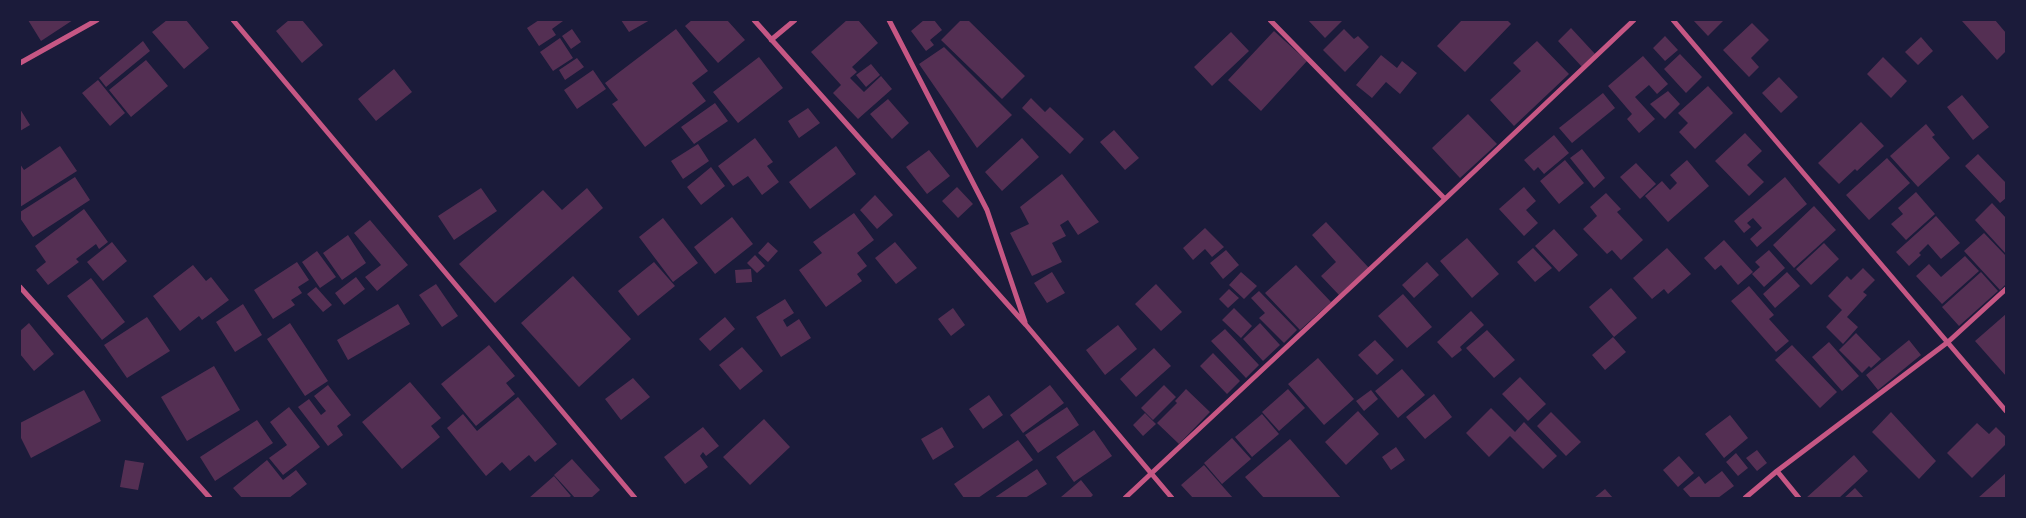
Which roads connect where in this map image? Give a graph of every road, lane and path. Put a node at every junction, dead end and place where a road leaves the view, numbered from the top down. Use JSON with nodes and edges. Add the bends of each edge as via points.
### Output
{"nodes":[{"id":1,"x":97,"y":20,"type":"edge"},
{"id":2,"x":233,"y":20,"type":"edge"},
{"id":3,"x":754,"y":20,"type":"edge"},
{"id":4,"x":795,"y":20,"type":"edge"},
{"id":5,"x":889,"y":20,"type":"edge"},
{"id":6,"x":1270,"y":20,"type":"edge"},
{"id":7,"x":1634,"y":20,"type":"edge"},
{"id":8,"x":1673,"y":20,"type":"edge"},
{"id":9,"x":771,"y":40,"type":"junction"},
{"id":10,"x":20,"y":64,"type":"edge"},
{"id":11,"x":1445,"y":199,"type":"junction"},
{"id":12,"x":20,"y":287,"type":"edge"},
{"id":13,"x":2006,"y":289,"type":"edge"},
{"id":14,"x":1026,"y":325,"type":"junction"},
{"id":15,"x":1948,"y":342,"type":"junction"},
{"id":16,"x":2006,"y":411,"type":"edge"},
{"id":17,"x":1777,"y":471,"type":"junction"},
{"id":18,"x":1151,"y":472,"type":"junction"},
{"id":19,"x":210,"y":498,"type":"edge"},
{"id":20,"x":635,"y":498,"type":"edge"},
{"id":21,"x":1125,"y":498,"type":"edge"},
{"id":22,"x":1172,"y":498,"type":"edge"},
{"id":23,"x":1745,"y":498,"type":"edge"},
{"id":24,"x":1799,"y":498,"type":"edge"}],
"edges":[{"from":1,"to":10,"type":"street"},
{"from":2,"to":20,"type":"street"},
{"from":3,"to":9,"type":"street"},
{"from":4,"to":9,"type":"street"},
{"from":5,"to":14,"type":"street","via":[[987,210]]},
{"from":6,"to":11,"type":"street"},
{"from":7,"to":11,"type":"street"},
{"from":8,"to":15,"type":"street"},
{"from":9,"to":14,"type":"street"},
{"from":11,"to":18,"type":"street"},
{"from":12,"to":19,"type":"street"},
{"from":13,"to":15,"type":"street"},
{"from":14,"to":18,"type":"street"},
{"from":15,"to":16,"type":"street"},
{"from":15,"to":17,"type":"street"},
{"from":17,"to":23,"type":"street"},
{"from":17,"to":24,"type":"street"},
{"from":18,"to":21,"type":"street"},
{"from":18,"to":22,"type":"street"}]}
